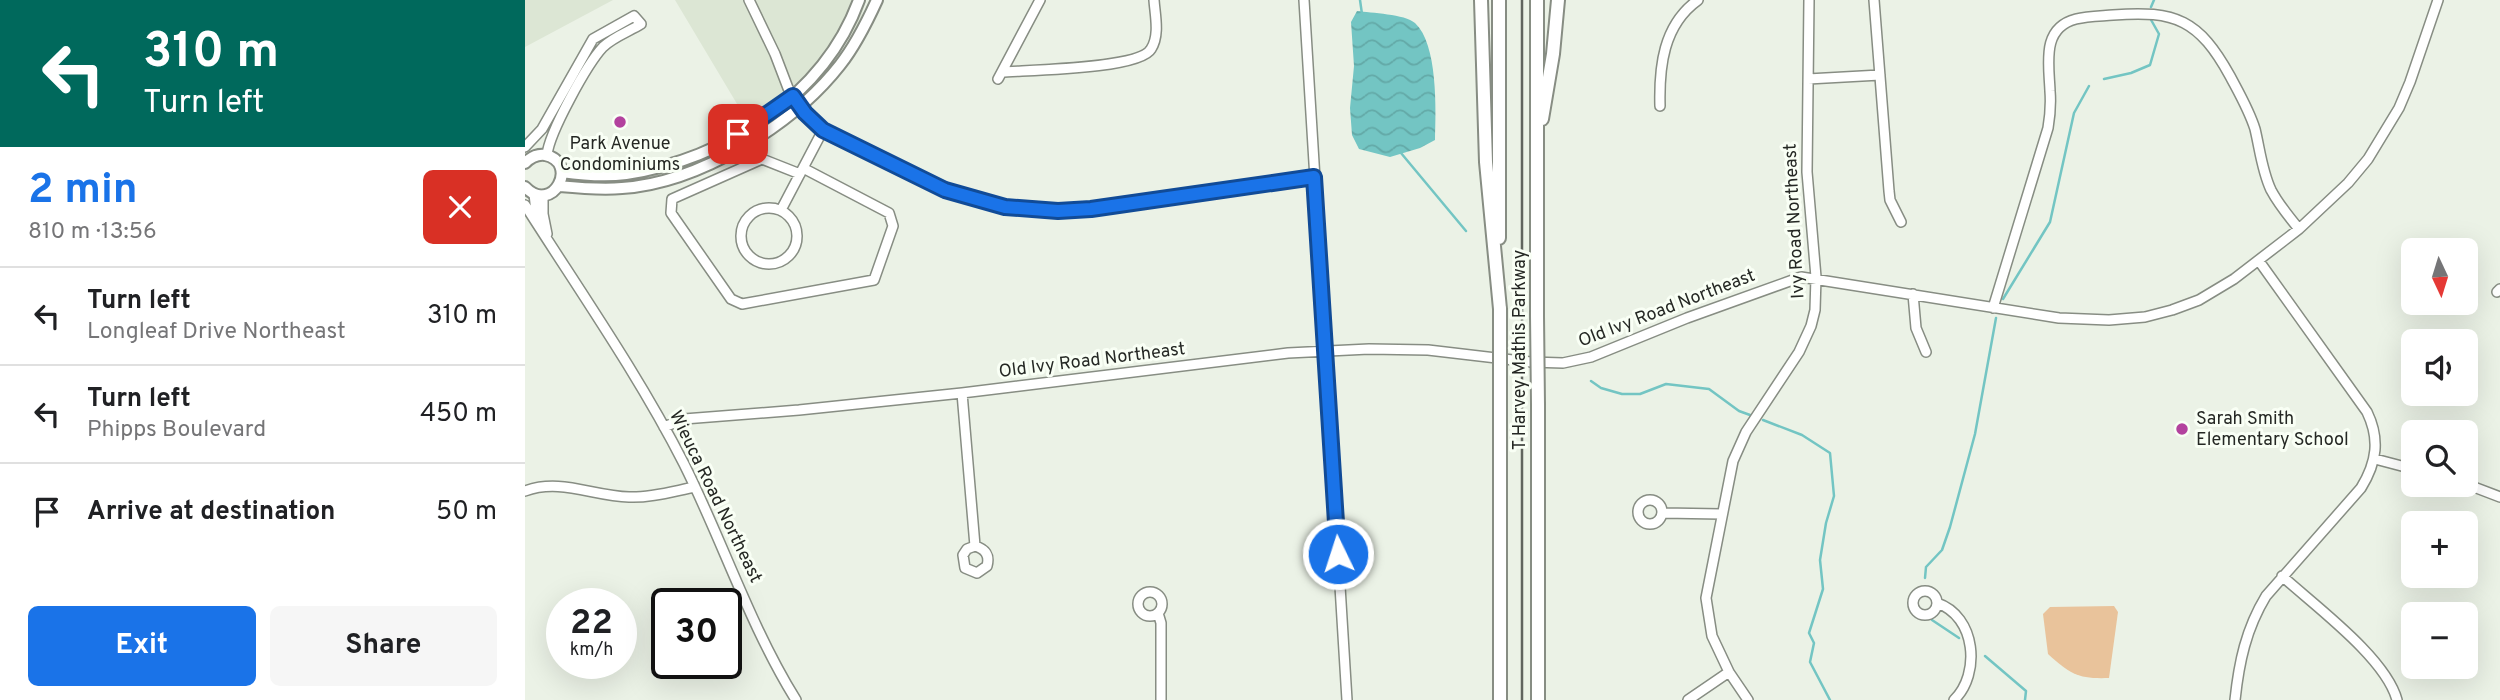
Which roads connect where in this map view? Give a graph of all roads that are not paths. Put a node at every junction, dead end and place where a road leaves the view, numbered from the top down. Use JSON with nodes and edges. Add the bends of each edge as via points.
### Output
{"nodes":[{"id":1,"x":749,"y":0,"type":"edge"},
{"id":2,"x":859,"y":0,"type":"edge"},
{"id":3,"x":877,"y":0,"type":"edge"},
{"id":4,"x":1040,"y":0,"type":"edge"},
{"id":5,"x":1154,"y":0,"type":"edge"},
{"id":6,"x":1304,"y":0,"type":"edge"},
{"id":7,"x":1481,"y":0,"type":"edge"},
{"id":8,"x":1499,"y":0,"type":"edge"},
{"id":9,"x":1537,"y":0,"type":"edge"},
{"id":10,"x":1558,"y":0,"type":"edge"},
{"id":11,"x":1699,"y":0,"type":"edge"},
{"id":12,"x":1809,"y":0,"type":"edge"},
{"id":13,"x":1874,"y":0,"type":"edge"},
{"id":14,"x":2438,"y":0,"type":"edge"},
{"id":15,"x":1880,"y":75,"type":"junction"},
{"id":16,"x":1808,"y":79,"type":"junction"},
{"id":17,"x":796,"y":101,"type":"junction"},
{"id":18,"x":1660,"y":106,"type":"dead end"},
{"id":19,"x":542,"y":129,"type":"junction"},
{"id":20,"x":823,"y":130,"type":"junction"},
{"id":21,"x":525,"y":147,"type":"edge"},
{"id":22,"x":1537,"y":147,"type":"junction"},
{"id":23,"x":547,"y":155,"type":"junction"},
{"id":24,"x":528,"y":160,"type":"edge"},
{"id":25,"x":802,"y":171,"type":"junction"},
{"id":26,"x":562,"y":172,"type":"junction"},
{"id":27,"x":1314,"y":177,"type":"junction"},
{"id":28,"x":558,"y":186,"type":"junction"},
{"id":29,"x":534,"y":192,"type":"edge"},
{"id":30,"x":525,"y":205,"type":"edge"},
{"id":31,"x":781,"y":210,"type":"junction"},
{"id":32,"x":1901,"y":222,"type":"dead end"},
{"id":33,"x":538,"y":226,"type":"junction"},
{"id":34,"x":2299,"y":229,"type":"junction"},
{"id":35,"x":549,"y":242,"type":"junction"},
{"id":36,"x":2259,"y":261,"type":"junction"},
{"id":37,"x":1816,"y":277,"type":"junction"},
{"id":38,"x":1913,"y":294,"type":"junction"},
{"id":39,"x":1993,"y":308,"type":"junction"},
{"id":40,"x":1500,"y":309,"type":"junction"},
{"id":41,"x":1325,"y":351,"type":"junction"},
{"id":42,"x":1926,"y":352,"type":"dead end"},
{"id":43,"x":962,"y":393,"type":"junction"},
{"id":44,"x":664,"y":427,"type":"junction"},
{"id":45,"x":2375,"y":459,"type":"junction"},
{"id":46,"x":2401,"y":466,"type":"edge"},
{"id":47,"x":695,"y":486,"type":"junction"},
{"id":48,"x":2478,"y":489,"type":"edge"},
{"id":49,"x":525,"y":491,"type":"edge"},
{"id":50,"x":2500,"y":497,"type":"edge"},
{"id":51,"x":1663,"y":513,"type":"dead end"},
{"id":52,"x":1721,"y":514,"type":"junction"},
{"id":53,"x":975,"y":546,"type":"dead end"},
{"id":54,"x":2282,"y":576,"type":"junction"},
{"id":55,"x":1937,"y":603,"type":"dead end"},
{"id":56,"x":1158,"y":613,"type":"dead end"},
{"id":57,"x":1729,"y":672,"type":"junction"},
{"id":58,"x":792,"y":699,"type":"edge"},
{"id":59,"x":1161,"y":700,"type":"edge"},
{"id":60,"x":1347,"y":700,"type":"edge"},
{"id":61,"x":1500,"y":700,"type":"edge"},
{"id":62,"x":1538,"y":700,"type":"edge"},
{"id":63,"x":1689,"y":700,"type":"edge"},
{"id":64,"x":1748,"y":700,"type":"edge"},
{"id":65,"x":1954,"y":700,"type":"edge"},
{"id":66,"x":2235,"y":700,"type":"edge"},
{"id":67,"x":2397,"y":700,"type":"edge"}],
"edges":[{"from":1,"to":17,"type":"street"},
{"from":2,"to":17,"type":"main road","via":[[841,40]]},
{"from":3,"to":17,"type":"main road","via":[[825,83]]},
{"from":4,"to":5,"type":"street","via":[[1000,75],[1097,66],[1143,56],[1156,38]]},
{"from":6,"to":27,"type":"street"},
{"from":7,"to":40,"type":"highway","via":[[1486,162]]},
{"from":8,"to":40,"type":"highway","name":"T Harvey Mathis Parkway"},
{"from":9,"to":22,"type":"highway","name":"T Harvey Mathis Parkway"},
{"from":10,"to":22,"type":"highway"},
{"from":11,"to":18,"type":"street","via":[[1679,19],[1665,47]]},
{"from":12,"to":16,"type":"street","name":"Ivy Road Northeast"},
{"from":13,"to":15,"type":"street"},
{"from":14,"to":34,"type":"street","name":"Old Ivy Road Northeast","via":[[2410,82],[2386,132],[2348,183]]},
{"from":15,"to":16,"type":"street"},
{"from":15,"to":32,"type":"street","via":[[1888,191]]},
{"from":16,"to":37,"type":"street","name":"Ivy Road Northeast","via":[[1807,172]]},
{"from":17,"to":20,"type":"street"},
{"from":17,"to":26,"type":"main road","via":[[722,144],[678,161],[623,175]]},
{"from":17,"to":28,"type":"main road","via":[[761,136],[729,156],[682,174],[625,188]]},
{"from":19,"to":21,"type":"street"},
{"from":19,"to":23,"type":"street","via":[[593,40],[635,16],[641,24],[604,46],[586,72],[551,136]]},
{"from":19,"to":24,"type":"street"},
{"from":20,"to":25,"type":"street"},
{"from":20,"to":27,"type":"street","via":[[945,190],[1026,210],[1091,209]]},
{"from":22,"to":62,"type":"highway","name":"T Harvey Mathis Parkway","bridge":true},
{"from":23,"to":24,"type":"main road"},
{"from":23,"to":26,"type":"main road"},
{"from":25,"to":25,"type":"street","via":[[762,159],[673,199],[671,213],[731,299],[742,303],[874,280],[893,226],[889,214]]},
{"from":25,"to":31,"type":"street"},
{"from":26,"to":28,"type":"main road"},
{"from":27,"to":41,"type":"street"},
{"from":28,"to":29,"type":"main road","via":[[552,192]]},
{"from":29,"to":33,"type":"street","name":"Wieuca Road Northeast"},
{"from":29,"to":35,"type":"street","name":"Wieuca Road Northeast"},
{"from":30,"to":33,"type":"street","name":"Wieuca Road Northeast"},
{"from":31,"to":31,"type":"street","via":[[796,226],[796,246],[784,260],[758,262],[743,247],[744,221],[758,209]]},
{"from":33,"to":35,"type":"street","name":"Wieuca Road Northeast"},
{"from":34,"to":36,"type":"street","name":"Old Ivy Road Northeast"},
{"from":34,"to":39,"type":"street","via":[[2272,191],[2247,107],[2204,37],[2182,22],[2157,14],[2077,18],[2059,28],[2049,46],[2047,128]]},
{"from":35,"to":44,"type":"street","name":"Wieuca Road Northeast"},
{"from":36,"to":39,"type":"street","name":"Old Ivy Road Northeast","via":[[2199,300],[2145,317],[2059,318]]},
{"from":36,"to":45,"type":"street","via":[[2368,412],[2375,433]]},
{"from":37,"to":38,"type":"street","name":"Old Ivy Road Northeast"},
{"from":37,"to":41,"type":"street","name":"Old Ivy Road Northeast","via":[[1789,279],[1605,352],[1563,363],[1428,349]]},
{"from":37,"to":52,"type":"street","name":"Ivy Road Northeast","via":[[1815,310],[1805,340],[1739,446]]},
{"from":38,"to":39,"type":"street","name":"Old Ivy Road Northeast"},
{"from":38,"to":42,"type":"street","via":[[1916,328]]},
{"from":40,"to":61,"type":"highway","name":"T Harvey Mathis Parkway","bridge":true},
{"from":41,"to":43,"type":"street","name":"Old Ivy Road Northeast"},
{"from":41,"to":60,"type":"street"},
{"from":43,"to":44,"type":"street","name":"Old Ivy Road Northeast","via":[[684,419]]},
{"from":43,"to":53,"type":"street"},
{"from":44,"to":47,"type":"street","name":"Wieuca Road Northeast"},
{"from":45,"to":46,"type":"street"},
{"from":45,"to":54,"type":"street","via":[[2361,488]]},
{"from":47,"to":49,"type":"street","via":[[629,497],[566,486],[537,486]]},
{"from":47,"to":58,"type":"street","name":"Wieuca Road Northeast"},
{"from":48,"to":50,"type":"street"},
{"from":51,"to":52,"type":"street"},
{"from":52,"to":57,"type":"street","name":"Ivy Road Northeast","via":[[1706,610]]},
{"from":54,"to":66,"type":"street","via":[[2254,615],[2238,667]]},
{"from":54,"to":67,"type":"street","via":[[2371,656]]},
{"from":55,"to":65,"type":"street","via":[[1963,623],[1968,633],[1968,683]]},
{"from":56,"to":59,"type":"street"},
{"from":57,"to":63,"type":"street"},
{"from":57,"to":64,"type":"street","name":"Ivy Road Northeast"}]}
